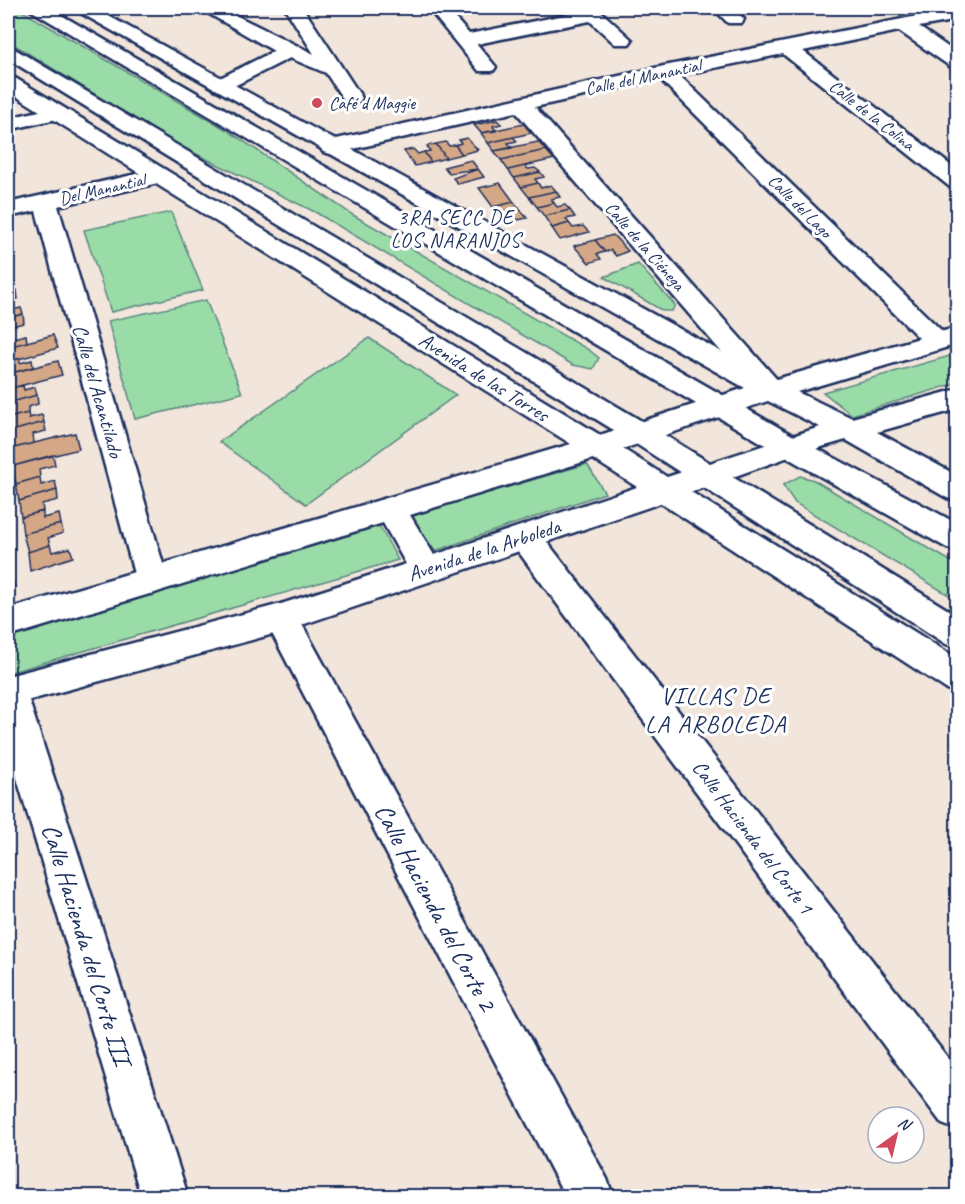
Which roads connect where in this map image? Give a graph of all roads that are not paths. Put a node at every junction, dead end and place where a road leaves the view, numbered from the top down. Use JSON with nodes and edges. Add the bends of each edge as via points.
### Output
{"nodes":[{"id":1,"x":36,"y":8,"type":"edge"},
{"id":2,"x":81,"y":8,"type":"edge"},
{"id":3,"x":208,"y":8,"type":"edge"},
{"id":4,"x":294,"y":8,"type":"edge"},
{"id":5,"x":437,"y":8,"type":"edge"},
{"id":6,"x":590,"y":11,"type":"edge"},
{"id":7,"x":957,"y":14,"type":"edge"},
{"id":8,"x":903,"y":25,"type":"junction"},
{"id":9,"x":622,"y":40,"type":"dead end"},
{"id":10,"x":464,"y":41,"type":"junction"},
{"id":11,"x":787,"y":48,"type":"junction"},
{"id":12,"x":8,"y":51,"type":"edge"},
{"id":13,"x":297,"y":54,"type":"junction"},
{"id":14,"x":957,"y":63,"type":"edge"},
{"id":15,"x":486,"y":67,"type":"dead end"},
{"id":16,"x":334,"y":69,"type":"junction"},
{"id":17,"x":664,"y":72,"type":"junction"},
{"id":18,"x":8,"y":82,"type":"edge"},
{"id":19,"x":230,"y":90,"type":"junction"},
{"id":20,"x":352,"y":98,"type":"dead end"},
{"id":21,"x":520,"y":103,"type":"junction"},
{"id":22,"x":58,"y":113,"type":"junction"},
{"id":23,"x":8,"y":124,"type":"edge"},
{"id":24,"x":331,"y":147,"type":"junction"},
{"id":25,"x":159,"y":176,"type":"junction"},
{"id":26,"x":957,"y":182,"type":"edge"},
{"id":27,"x":45,"y":202,"type":"junction"},
{"id":28,"x":8,"y":210,"type":"edge"},
{"id":29,"x":947,"y":338,"type":"edge"},
{"id":30,"x":770,"y":390,"type":"junction"},
{"id":31,"x":957,"y":399,"type":"edge"},
{"id":32,"x":720,"y":405,"type":"junction"},
{"id":33,"x":851,"y":430,"type":"junction"},
{"id":34,"x":640,"y":433,"type":"junction"},
{"id":35,"x":789,"y":446,"type":"junction"},
{"id":36,"x":597,"y":447,"type":"junction"},
{"id":37,"x":703,"y":475,"type":"junction"},
{"id":38,"x":662,"y":488,"type":"junction"},
{"id":39,"x":957,"y":490,"type":"edge"},
{"id":40,"x":390,"y":509,"type":"junction"},
{"id":41,"x":526,"y":538,"type":"junction"},
{"id":42,"x":957,"y":539,"type":"edge"},
{"id":43,"x":425,"y":569,"type":"junction"},
{"id":44,"x":152,"y":581,"type":"junction"},
{"id":45,"x":281,"y":618,"type":"junction"},
{"id":46,"x":8,"y":623,"type":"edge"},
{"id":47,"x":957,"y":634,"type":"edge"},
{"id":48,"x":957,"y":678,"type":"edge"},
{"id":49,"x":8,"y":691,"type":"edge"},
{"id":50,"x":957,"y":1108,"type":"edge"},
{"id":51,"x":165,"y":1197,"type":"edge"},
{"id":52,"x":590,"y":1197,"type":"edge"}],
"edges":[{"from":1,"to":32,"type":"street"},
{"from":2,"to":19,"type":"street"},
{"from":3,"to":13,"type":"street"},
{"from":4,"to":16,"type":"street"},
{"from":5,"to":10,"type":"street"},
{"from":6,"to":9,"type":"street"},
{"from":6,"to":10,"type":"street"},
{"from":7,"to":8,"type":"street","name":"Calle del Manantial"},
{"from":8,"to":11,"type":"street","name":"Calle del Manantial"},
{"from":8,"to":14,"type":"street"},
{"from":10,"to":15,"type":"street"},
{"from":11,"to":17,"type":"street","name":"Calle del Manantial"},
{"from":11,"to":26,"type":"street","name":"Calle de la Colina"},
{"from":12,"to":34,"type":"street","name":"Avenida de las Torres"},
{"from":13,"to":16,"type":"street"},
{"from":13,"to":19,"type":"street"},
{"from":16,"to":20,"type":"street"},
{"from":17,"to":21,"type":"street","name":"Calle del Manantial"},
{"from":17,"to":29,"type":"street","name":"Calle del Lago"},
{"from":18,"to":22,"type":"street","name":"Avenida de las Torres"},
{"from":19,"to":24,"type":"street"},
{"from":21,"to":24,"type":"street","name":"Calle del Manantial"},
{"from":21,"to":30,"type":"street","name":"Calle de la Ciénega"},
{"from":22,"to":23,"type":"street"},
{"from":22,"to":25,"type":"street","name":"Avenida de las Torres"},
{"from":24,"to":30,"type":"street"},
{"from":25,"to":27,"type":"street","name":"Del Manantial"},
{"from":25,"to":36,"type":"street","name":"Avenida de las Torres"},
{"from":27,"to":28,"type":"street","name":"Del Manantial"},
{"from":27,"to":44,"type":"street","name":"Calle del Acantilado"},
{"from":29,"to":30,"type":"street"},
{"from":30,"to":32,"type":"street"},
{"from":30,"to":33,"type":"street"},
{"from":31,"to":33,"type":"street","name":"Avenida de la Arboleda"},
{"from":32,"to":34,"type":"street"},
{"from":32,"to":35,"type":"street"},
{"from":33,"to":35,"type":"street","name":"Avenida de la Arboleda"},
{"from":33,"to":39,"type":"street"},
{"from":34,"to":36,"type":"street"},
{"from":34,"to":37,"type":"street","name":"Avenida de las Torres"},
{"from":35,"to":37,"type":"street","name":"Avenida de la Arboleda"},
{"from":35,"to":42,"type":"street"},
{"from":36,"to":38,"type":"street","name":"Avenida de las Torres"},
{"from":36,"to":40,"type":"street"},
{"from":37,"to":38,"type":"street","name":"Avenida de la Arboleda"},
{"from":37,"to":47,"type":"street","name":"Avenida de las Torres"},
{"from":38,"to":41,"type":"street","name":"Avenida de la Arboleda"},
{"from":38,"to":48,"type":"street","name":"Avenida de las Torres"},
{"from":40,"to":43,"type":"street"},
{"from":40,"to":44,"type":"street"},
{"from":41,"to":43,"type":"street","name":"Avenida de la Arboleda"},
{"from":41,"to":50,"type":"street","name":"Calle Hacienda del Corte 1"},
{"from":43,"to":45,"type":"street","name":"Avenida de la Arboleda"},
{"from":44,"to":46,"type":"street"},
{"from":45,"to":49,"type":"street","name":"Avenida de la Arboleda"},
{"from":45,"to":52,"type":"street","name":"Calle Hacienda del Corte 2"},
{"from":49,"to":51,"type":"street","name":"Calle Hacienda del Corte III"}]}
